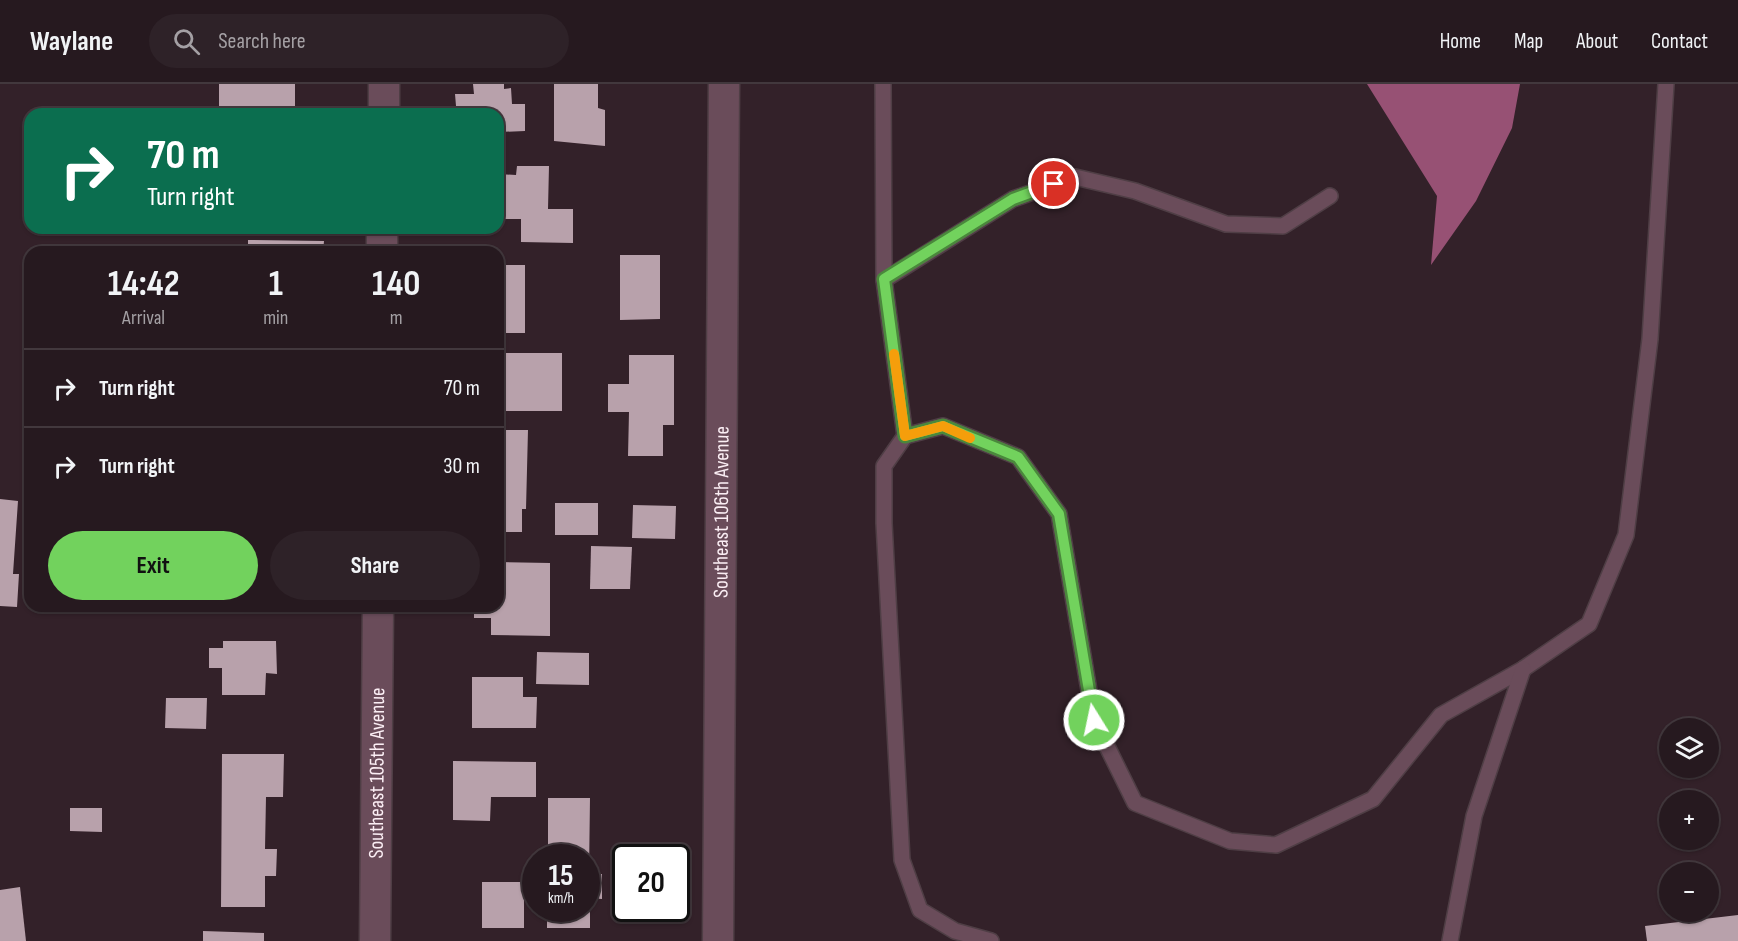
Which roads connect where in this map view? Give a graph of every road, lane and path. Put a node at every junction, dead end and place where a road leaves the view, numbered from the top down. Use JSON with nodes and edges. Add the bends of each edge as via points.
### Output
{"nodes":[{"id":1,"x":384,"y":84,"type":"edge"},
{"id":2,"x":724,"y":84,"type":"edge"},
{"id":3,"x":883,"y":84,"type":"edge"},
{"id":4,"x":1666,"y":84,"type":"edge"},
{"id":5,"x":384,"y":108,"type":"edge"},
{"id":6,"x":1330,"y":196,"type":"dead end"},
{"id":7,"x":884,"y":279,"type":"junction"},
{"id":8,"x":905,"y":436,"type":"junction"},
{"id":9,"x":378,"y":612,"type":"edge"},
{"id":10,"x":1523,"y":669,"type":"junction"},
{"id":11,"x":951,"y":936,"type":"edge"},
{"id":12,"x":375,"y":941,"type":"edge"},
{"id":13,"x":718,"y":941,"type":"edge"},
{"id":14,"x":991,"y":941,"type":"edge"},
{"id":15,"x":1450,"y":941,"type":"edge"}],
"edges":[{"from":1,"to":5,"type":"street"},
{"from":2,"to":13,"type":"street","name":"Southeast 106th Avenue"},
{"from":3,"to":7,"type":"lane"},
{"from":4,"to":10,"type":"lane","via":[[1650,339],[1626,536],[1589,624]]},
{"from":6,"to":7,"type":"lane","via":[[1283,226],[1226,224],[1135,191],[1075,177],[1013,199]]},
{"from":7,"to":8,"type":"lane"},
{"from":8,"to":10,"type":"lane","via":[[943,426],[1018,457],[1059,514],[1094,720],[1135,802],[1230,841],[1276,845],[1373,799],[1441,715]]},
{"from":8,"to":11,"type":"lane","via":[[884,466],[902,860],[920,910]]},
{"from":9,"to":12,"type":"street","name":"Southeast 105th Avenue"},
{"from":10,"to":15,"type":"lane","via":[[1474,816]]},
{"from":11,"to":14,"type":"lane"}]}
